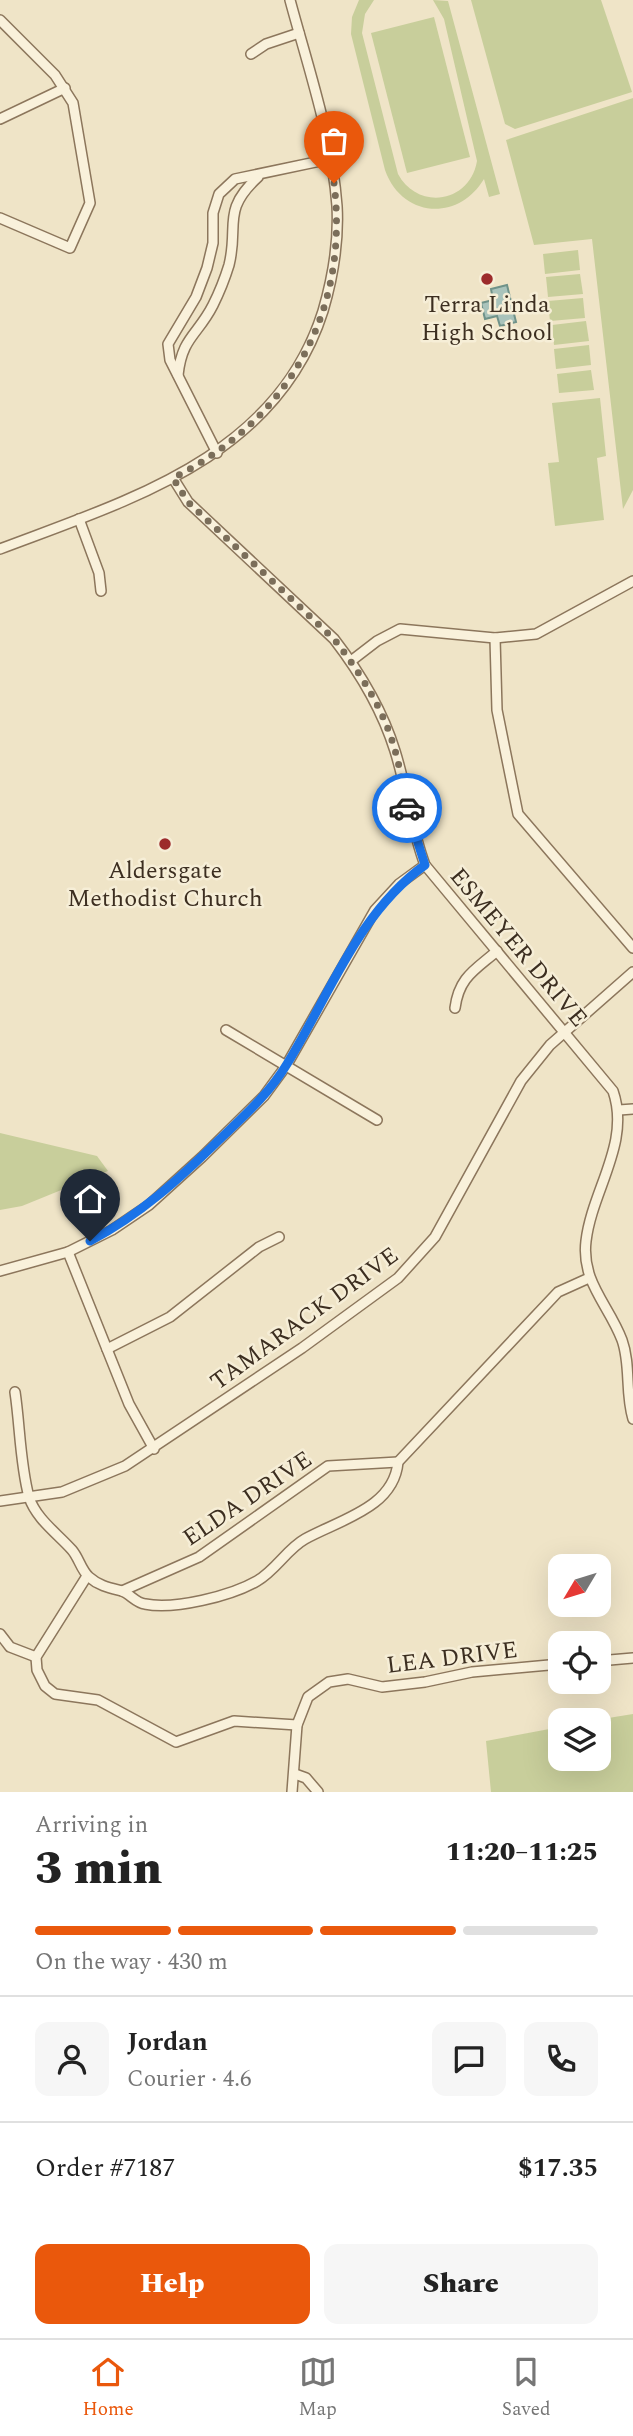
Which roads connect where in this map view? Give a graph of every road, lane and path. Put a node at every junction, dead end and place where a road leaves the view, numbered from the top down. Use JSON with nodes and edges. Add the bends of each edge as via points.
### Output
{"nodes":[{"id":1,"x":290,"y":0,"type":"edge"},
{"id":2,"x":0,"y":20,"type":"edge"},
{"id":3,"x":299,"y":33,"type":"junction"},
{"id":4,"x":251,"y":54,"type":"dead end"},
{"id":5,"x":65,"y":88,"type":"junction"},
{"id":6,"x":0,"y":119,"type":"edge"},
{"id":7,"x":330,"y":159,"type":"junction"},
{"id":8,"x":259,"y":176,"type":"junction"},
{"id":9,"x":0,"y":218,"type":"edge"},
{"id":10,"x":178,"y":377,"type":"junction"},
{"id":11,"x":217,"y":453,"type":"junction"},
{"id":12,"x":173,"y":478,"type":"junction"},
{"id":13,"x":79,"y":519,"type":"junction"},
{"id":14,"x":0,"y":549,"type":"edge"},
{"id":15,"x":633,"y":581,"type":"edge"},
{"id":16,"x":101,"y":592,"type":"dead end"},
{"id":17,"x":495,"y":638,"type":"junction"},
{"id":18,"x":351,"y":660,"type":"junction"},
{"id":19,"x":425,"y":865,"type":"junction"},
{"id":20,"x":633,"y":948,"type":"edge"},
{"id":21,"x":497,"y":951,"type":"junction"},
{"id":22,"x":633,"y":972,"type":"edge"},
{"id":23,"x":455,"y":1008,"type":"dead end"},
{"id":24,"x":226,"y":1031,"type":"dead end"},
{"id":25,"x":565,"y":1031,"type":"junction"},
{"id":26,"x":286,"y":1066,"type":"junction"},
{"id":27,"x":633,"y":1108,"type":"edge"},
{"id":28,"x":619,"y":1110,"type":"junction"},
{"id":29,"x":377,"y":1120,"type":"dead end"},
{"id":30,"x":279,"y":1237,"type":"dead end"},
{"id":31,"x":68,"y":1252,"type":"junction"},
{"id":32,"x":0,"y":1271,"type":"edge"},
{"id":33,"x":589,"y":1278,"type":"junction"},
{"id":34,"x":107,"y":1349,"type":"junction"},
{"id":35,"x":15,"y":1392,"type":"dead end"},
{"id":36,"x":633,"y":1419,"type":"edge"},
{"id":37,"x":154,"y":1449,"type":"junction"},
{"id":38,"x":398,"y":1462,"type":"junction"},
{"id":39,"x":29,"y":1498,"type":"junction"},
{"id":40,"x":0,"y":1502,"type":"edge"},
{"id":41,"x":87,"y":1576,"type":"junction"},
{"id":42,"x":122,"y":1591,"type":"junction"},
{"id":43,"x":0,"y":1634,"type":"edge"},
{"id":44,"x":36,"y":1657,"type":"junction"},
{"id":45,"x":633,"y":1658,"type":"edge"},
{"id":46,"x":611,"y":1660,"type":"edge"},
{"id":47,"x":548,"y":1665,"type":"edge"},
{"id":48,"x":297,"y":1725,"type":"junction"},
{"id":49,"x":295,"y":1774,"type":"junction"},
{"id":50,"x":292,"y":1792,"type":"edge"},
{"id":51,"x":318,"y":1792,"type":"edge"}],
"edges":[{"from":1,"to":3,"type":"street"},
{"from":2,"to":5,"type":"street"},
{"from":3,"to":4,"type":"street"},
{"from":3,"to":7,"type":"street"},
{"from":5,"to":6,"type":"street"},
{"from":5,"to":9,"type":"street","via":[[73,103],[90,191],[86,218],[70,248]]},
{"from":7,"to":8,"type":"street"},
{"from":7,"to":11,"type":"street","via":[[337,206],[336,253],[316,331],[280,395]]},
{"from":8,"to":10,"type":"street","via":[[241,192],[232,217],[229,263],[213,306],[180,352]]},
{"from":8,"to":10,"type":"street","via":[[235,179],[219,194],[207,268],[197,297],[168,344]]},
{"from":10,"to":11,"type":"street"},
{"from":11,"to":12,"type":"street"},
{"from":12,"to":13,"type":"street"},
{"from":12,"to":18,"type":"street","name":"ESMEYER DRIVE","via":[[188,502]]},
{"from":13,"to":14,"type":"street"},
{"from":13,"to":16,"type":"street","via":[[99,573]]},
{"from":15,"to":17,"type":"street","via":[[536,634]]},
{"from":17,"to":18,"type":"street","via":[[400,629]]},
{"from":17,"to":20,"type":"street","via":[[497,710],[518,814]]},
{"from":18,"to":19,"type":"street","name":"ESMEYER DRIVE","via":[[379,706],[396,753],[413,833]]},
{"from":19,"to":21,"type":"street","name":"ESMEYER DRIVE"},
{"from":19,"to":26,"type":"street","via":[[375,910]]},
{"from":21,"to":23,"type":"street","via":[[462,981]]},
{"from":21,"to":25,"type":"street","name":"ESMEYER DRIVE"},
{"from":22,"to":25,"type":"street","name":"TAMARACK DRIVE"},
{"from":24,"to":26,"type":"street"},
{"from":25,"to":28,"type":"street","name":"ESMEYER DRIVE","via":[[603,1075]]},
{"from":25,"to":37,"type":"street","name":"TAMARACK DRIVE","via":[[521,1081],[435,1237],[398,1278]]},
{"from":26,"to":29,"type":"street"},
{"from":26,"to":31,"type":"street","via":[[264,1096],[149,1205]]},
{"from":27,"to":28,"type":"street"},
{"from":28,"to":33,"type":"street","via":[[618,1135],[586,1240]]},
{"from":30,"to":34,"type":"street","via":[[259,1247],[170,1317]]},
{"from":31,"to":32,"type":"street"},
{"from":31,"to":34,"type":"street"},
{"from":33,"to":36,"type":"street","via":[[624,1345]]},
{"from":33,"to":38,"type":"street","via":[[558,1292]]},
{"from":34,"to":37,"type":"street"},
{"from":35,"to":39,"type":"street"},
{"from":37,"to":39,"type":"street","name":"TAMARACK DRIVE","via":[[98,1480]]},
{"from":38,"to":42,"type":"street","name":"ELDA DRIVE","via":[[328,1466],[199,1557]]},
{"from":38,"to":42,"type":"street","via":[[383,1496],[301,1542],[256,1581],[164,1607],[141,1604]]},
{"from":39,"to":40,"type":"street","name":"TAMARACK DRIVE"},
{"from":39,"to":41,"type":"street","via":[[73,1551]]},
{"from":41,"to":42,"type":"street","via":[[106,1588]]},
{"from":41,"to":44,"type":"street"},
{"from":43,"to":44,"type":"street","via":[[10,1647]]},
{"from":44,"to":48,"type":"street","via":[[37,1671],[55,1693],[98,1700],[176,1742],[234,1721]]},
{"from":45,"to":46,"type":"street"},
{"from":47,"to":48,"type":"street","name":"LEA DRIVE","via":[[382,1687],[348,1679],[329,1682],[308,1697]]},
{"from":48,"to":49,"type":"street","name":"LEA DRIVE"},
{"from":49,"to":50,"type":"street","name":"LEA DRIVE"},
{"from":49,"to":51,"type":"street","via":[[306,1778]]}]}
